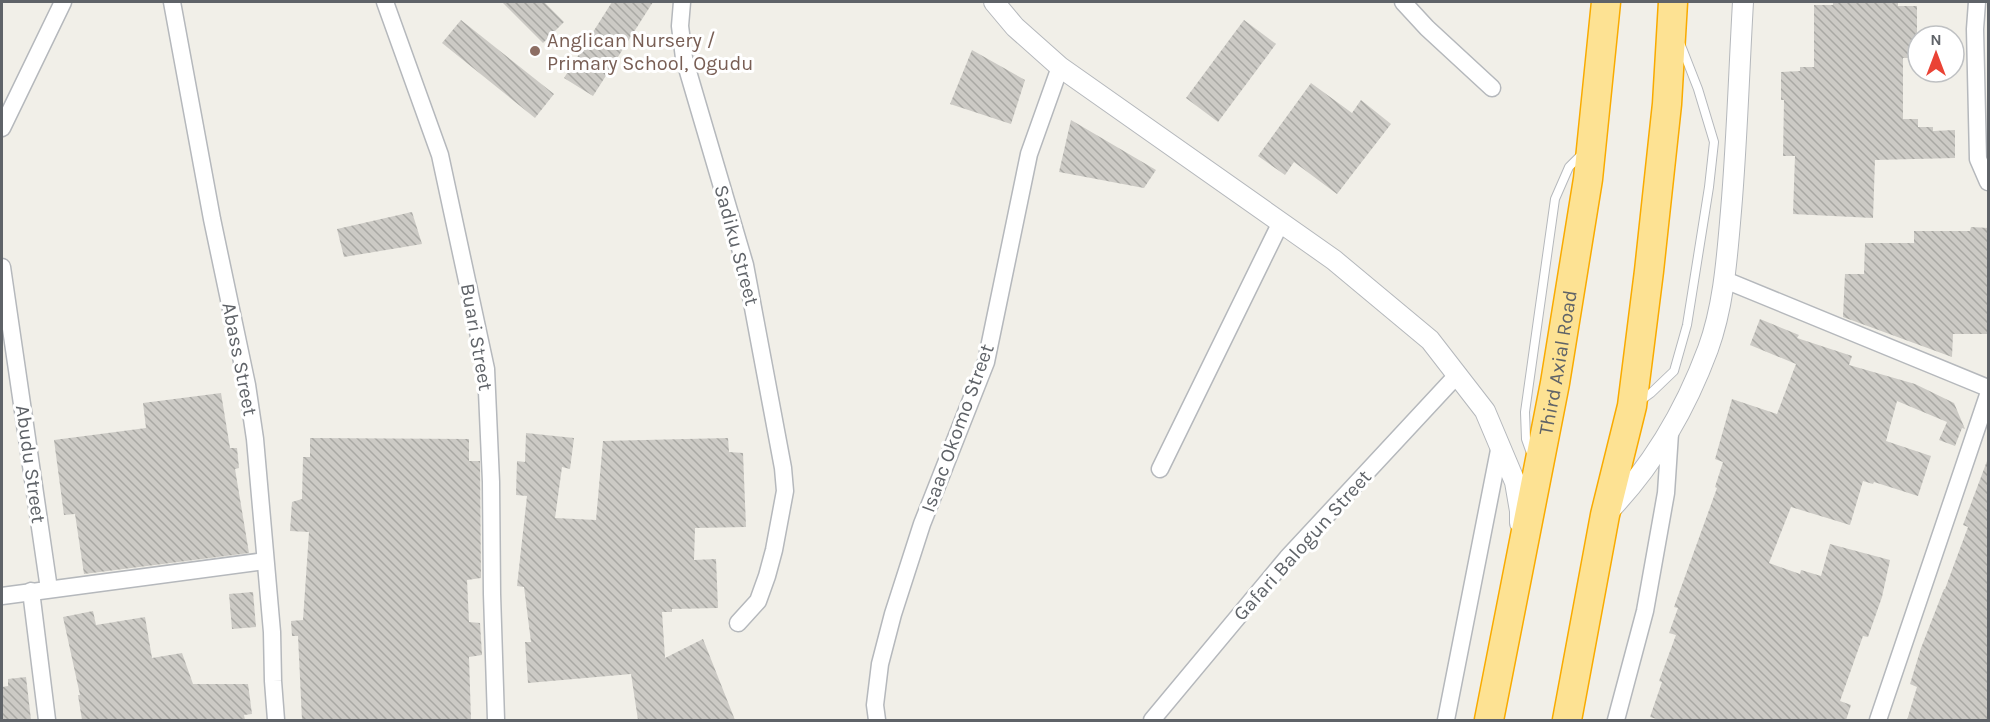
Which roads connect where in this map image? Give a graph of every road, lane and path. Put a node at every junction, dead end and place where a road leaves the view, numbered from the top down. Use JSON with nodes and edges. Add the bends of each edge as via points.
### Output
{"nodes":[{"id":1,"x":63,"y":2,"type":"edge"},
{"id":2,"x":172,"y":2,"type":"edge"},
{"id":3,"x":385,"y":2,"type":"edge"},
{"id":4,"x":682,"y":2,"type":"edge"},
{"id":5,"x":994,"y":2,"type":"edge"},
{"id":6,"x":1403,"y":2,"type":"edge"},
{"id":7,"x":1606,"y":2,"type":"edge"},
{"id":8,"x":1743,"y":2,"type":"edge"},
{"id":9,"x":1977,"y":2,"type":"edge"},
{"id":10,"x":1672,"y":11,"type":"edge"},
{"id":11,"x":1060,"y":67,"type":"junction"},
{"id":12,"x":1492,"y":88,"type":"dead end"},
{"id":13,"x":2,"y":128,"type":"edge"},
{"id":14,"x":1989,"y":182,"type":"edge"},
{"id":15,"x":1280,"y":224,"type":"junction"},
{"id":16,"x":2,"y":267,"type":"edge"},
{"id":17,"x":1725,"y":279,"type":"junction"},
{"id":18,"x":1458,"y":374,"type":"junction"},
{"id":19,"x":1989,"y":388,"type":"edge"},
{"id":20,"x":1989,"y":395,"type":"edge"},
{"id":21,"x":1632,"y":406,"type":"junction"},
{"id":22,"x":1670,"y":434,"type":"junction"},
{"id":23,"x":1500,"y":444,"type":"junction"},
{"id":24,"x":1160,"y":469,"type":"dead end"},
{"id":25,"x":1605,"y":515,"type":"junction"},
{"id":26,"x":1521,"y":556,"type":"junction"},
{"id":27,"x":265,"y":561,"type":"junction"},
{"id":28,"x":49,"y":589,"type":"junction"},
{"id":29,"x":31,"y":591,"type":"junction"},
{"id":30,"x":2,"y":596,"type":"edge"},
{"id":31,"x":738,"y":623,"type":"dead end"},
{"id":32,"x":1569,"y":710,"type":"edge"},
{"id":33,"x":46,"y":720,"type":"edge"},
{"id":34,"x":276,"y":720,"type":"edge"},
{"id":35,"x":496,"y":720,"type":"edge"},
{"id":36,"x":876,"y":720,"type":"edge"},
{"id":37,"x":1152,"y":720,"type":"edge"},
{"id":38,"x":1446,"y":720,"type":"edge"},
{"id":39,"x":1489,"y":720,"type":"edge"},
{"id":40,"x":1616,"y":720,"type":"edge"},
{"id":41,"x":1878,"y":720,"type":"edge"}],
"edges":[{"from":1,"to":13,"type":"street"},
{"from":2,"to":27,"type":"street","name":"Abass Street","via":[[247,385],[259,471]]},
{"from":3,"to":35,"type":"street","name":"Buari Street","via":[[440,155],[486,369]]},
{"from":4,"to":31,"type":"street","name":"Sadiku Street","via":[[684,58],[745,265],[774,411],[785,491],[774,550],[758,601]]},
{"from":5,"to":11,"type":"street","via":[[1015,27]]},
{"from":6,"to":12,"type":"street"},
{"from":7,"to":26,"type":"highway","name":"Third Axial Road","via":[[1591,144],[1555,383]]},
{"from":8,"to":17,"type":"street"},
{"from":9,"to":14,"type":"street","via":[[1978,159]]},
{"from":10,"to":21,"type":"highway","via":[[1667,104]]},
{"from":10,"to":21,"type":"lane","via":[[1714,142],[1687,325],[1674,371]]},
{"from":11,"to":15,"type":"street"},
{"from":11,"to":36,"type":"street","name":"Isaac Okomo Street","via":[[1029,154],[986,362],[922,524],[893,614],[880,664]]},
{"from":15,"to":18,"type":"street","via":[[1385,301],[1430,340]]},
{"from":15,"to":24,"type":"street"},
{"from":16,"to":28,"type":"street","name":"Abudu Street"},
{"from":17,"to":19,"type":"street"},
{"from":17,"to":22,"type":"street","via":[[1709,348]]},
{"from":18,"to":23,"type":"street","via":[[1485,411]]},
{"from":18,"to":37,"type":"street","name":"Gafari Balogun Street","via":[[1287,558]]},
{"from":20,"to":41,"type":"street"},
{"from":21,"to":25,"type":"highway"},
{"from":22,"to":25,"type":"street","via":[[1628,492]]},
{"from":22,"to":40,"type":"street","via":[[1666,493],[1645,611]]},
{"from":23,"to":26,"type":"street","via":[[1515,483]]},
{"from":23,"to":38,"type":"street"},
{"from":25,"to":32,"type":"highway"},
{"from":26,"to":39,"type":"highway","name":"Third Axial Road"},
{"from":27,"to":28,"type":"street"},
{"from":27,"to":34,"type":"street","name":"Abass Street"},
{"from":28,"to":29,"type":"street"},
{"from":29,"to":30,"type":"street"},
{"from":29,"to":33,"type":"street"}]}
